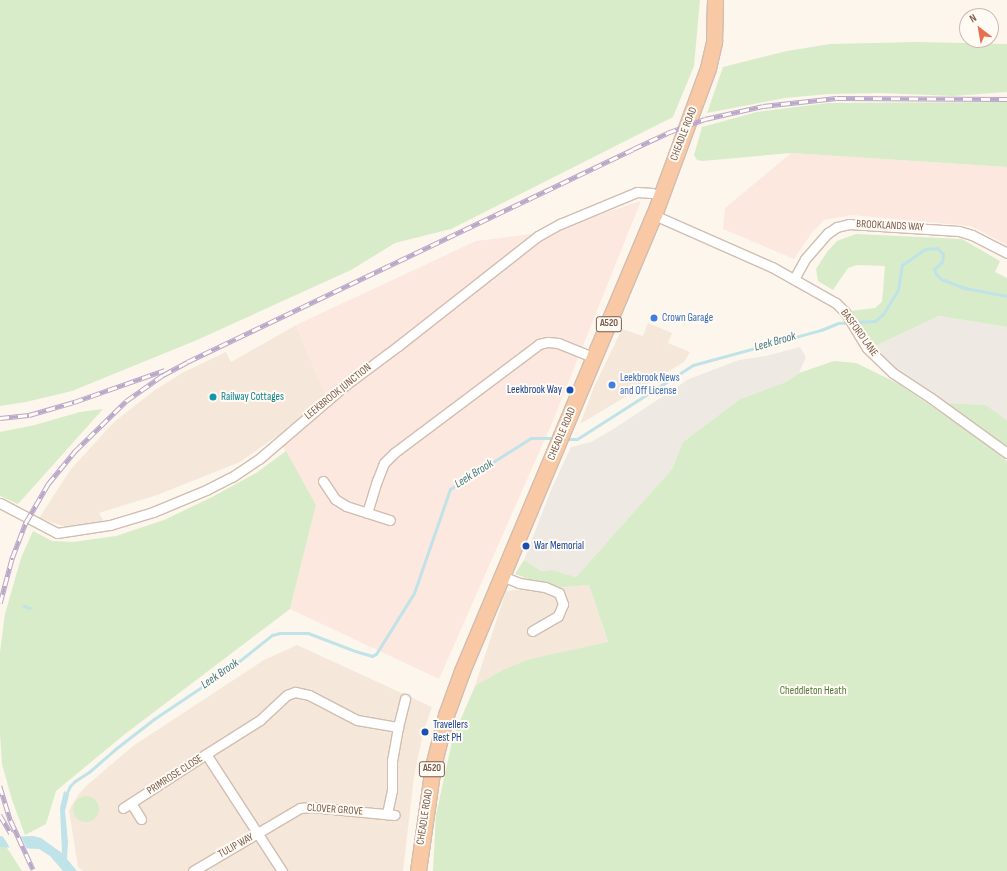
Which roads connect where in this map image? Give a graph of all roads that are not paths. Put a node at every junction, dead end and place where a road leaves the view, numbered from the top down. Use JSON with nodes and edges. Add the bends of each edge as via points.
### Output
{"nodes":[{"id":1,"x":715,"y":0,"type":"edge"},
{"id":2,"x":661,"y":197,"type":"junction"},
{"id":3,"x":654,"y":215,"type":"junction"},
{"id":4,"x":1007,"y":253,"type":"edge"},
{"id":5,"x":794,"y":279,"type":"junction"},
{"id":6,"x":595,"y":358,"type":"junction"},
{"id":7,"x":1007,"y":453,"type":"edge"},
{"id":8,"x":322,"y":481,"type":"dead end"},
{"id":9,"x":0,"y":503,"type":"edge"},
{"id":10,"x":367,"y":513,"type":"junction"},
{"id":11,"x":390,"y":520,"type":"dead end"},
{"id":12,"x":502,"y":576,"type":"junction"},
{"id":13,"x":532,"y":631,"type":"dead end"},
{"id":14,"x":405,"y":699,"type":"dead end"},
{"id":15,"x":398,"y":727,"type":"junction"},
{"id":16,"x":206,"y":754,"type":"junction"},
{"id":17,"x":141,"y":819,"type":"dead end"},
{"id":18,"x":258,"y":834,"type":"junction"},
{"id":19,"x":193,"y":871,"type":"edge"},
{"id":20,"x":282,"y":871,"type":"edge"},
{"id":21,"x":418,"y":871,"type":"edge"}],
"edges":[{"from":1,"to":2,"type":"highway","name":"CHEADLE ROAD","number":"A520","via":[[714,41],[708,68]]},
{"from":2,"to":3,"type":"highway","name":"CHEADLE ROAD","number":"A520"},
{"from":2,"to":9,"type":"street","name":"LEEKBROOK JUNCTION","via":[[652,193],[637,192],[560,224],[538,236],[342,387],[259,459],[206,490],[152,512],[110,525],[57,533]]},
{"from":3,"to":5,"type":"street","name":"BASFORD LANE","via":[[723,244]]},
{"from":3,"to":6,"type":"highway","name":"CHEADLE ROAD","number":"A520"},
{"from":4,"to":5,"type":"street","name":"BROOKLANDS WAY","via":[[959,231],[848,224],[828,233],[805,260]]},
{"from":5,"to":7,"type":"street","name":"BASFORD LANE","via":[[836,303],[845,312],[867,348],[893,373]]},
{"from":6,"to":10,"type":"street","via":[[558,343],[539,344],[394,453],[384,463]]},
{"from":6,"to":12,"type":"highway","name":"CHEADLE ROAD","number":"A520"},
{"from":8,"to":10,"type":"street","via":[[335,500]]},
{"from":10,"to":11,"type":"street"},
{"from":12,"to":13,"type":"street","via":[[559,593],[563,604],[558,616]]},
{"from":12,"to":21,"type":"highway","name":"CHEADLE ROAD","number":"A520","via":[[446,715],[433,766]]},
{"from":14,"to":15,"type":"street"},
{"from":15,"to":16,"type":"street","via":[[357,720],[309,695],[295,692],[287,695],[260,720]]},
{"from":15,"to":18,"type":"street","name":"CLOVER GROVE","via":[[392,760],[391,815],[300,808]]},
{"from":16,"to":17,"type":"street","name":"PRIMROSE CLOSE","via":[[127,806]]},
{"from":16,"to":18,"type":"street","name":"PRIMROSE CLOSE"},
{"from":18,"to":19,"type":"street","name":"TULIP WAY"},
{"from":18,"to":20,"type":"street","name":"PRIMROSE CLOSE"}]}
